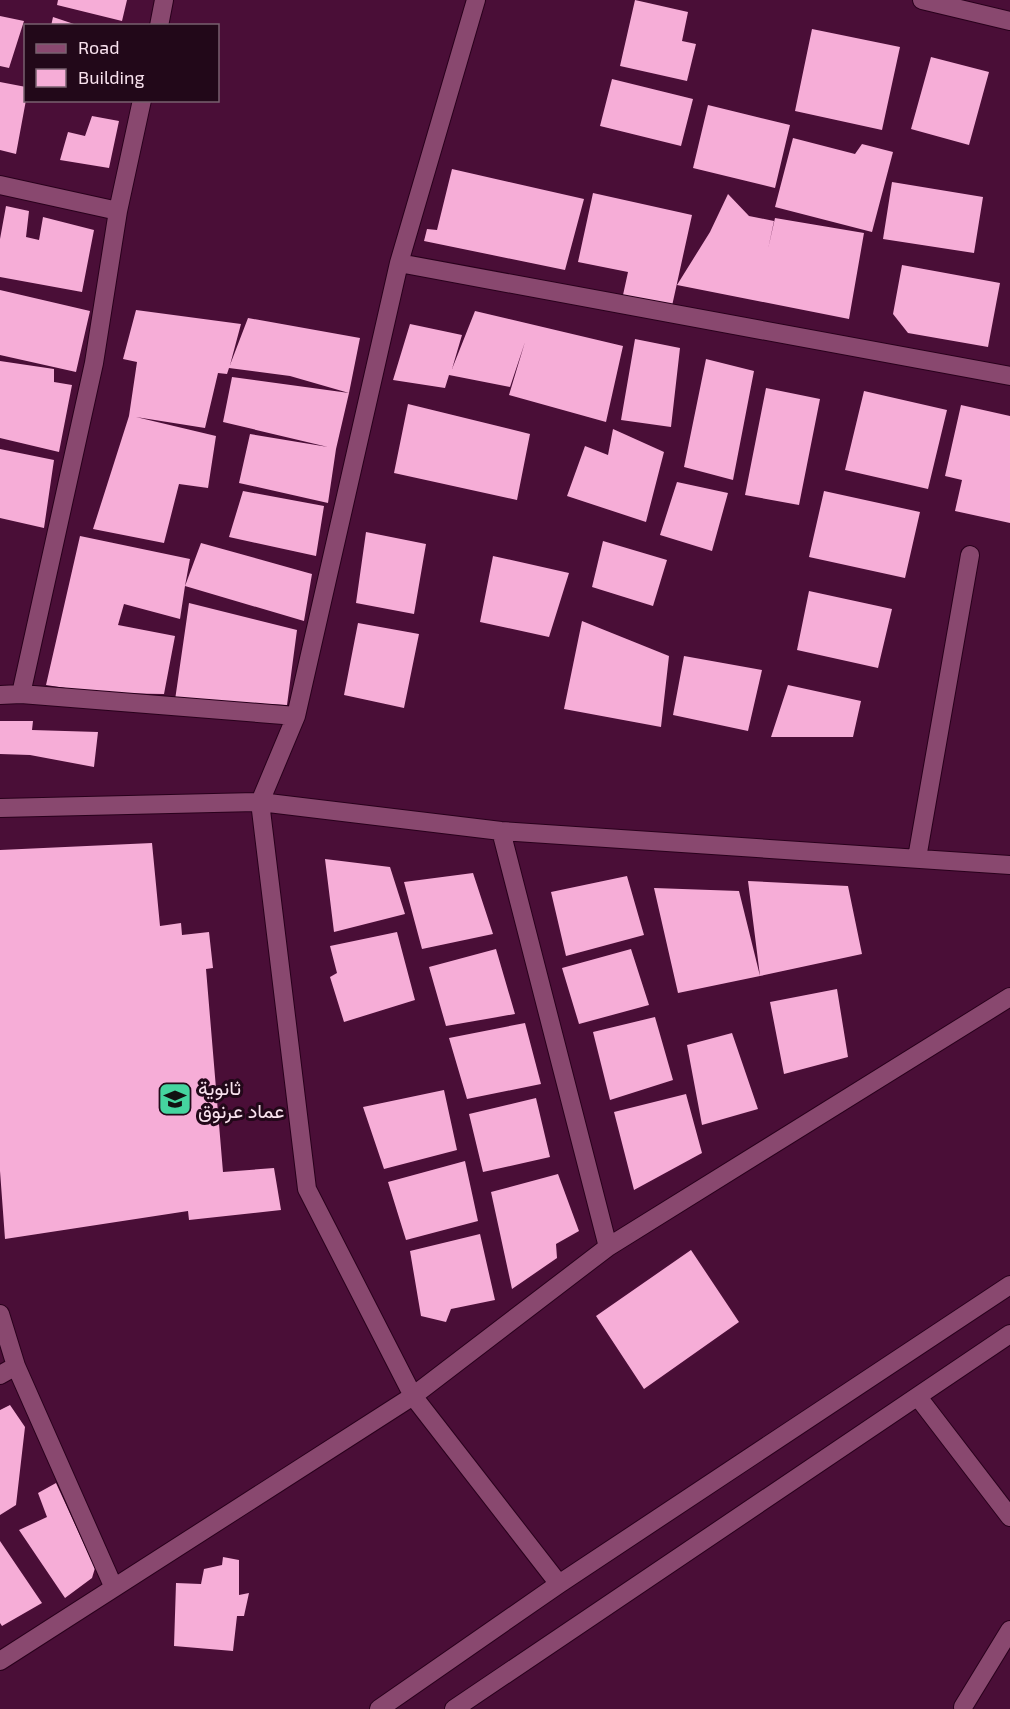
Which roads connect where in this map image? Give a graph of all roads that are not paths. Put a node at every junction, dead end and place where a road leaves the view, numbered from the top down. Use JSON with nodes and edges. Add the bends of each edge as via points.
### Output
{"nodes":[{"id":1,"x":164,"y":0,"type":"edge"},
{"id":2,"x":476,"y":0,"type":"edge"},
{"id":3,"x":922,"y":0,"type":"edge"},
{"id":4,"x":1010,"y":21,"type":"edge"},
{"id":5,"x":159,"y":24,"type":"edge"},
{"id":6,"x":142,"y":102,"type":"edge"},
{"id":7,"x":0,"y":185,"type":"edge"},
{"id":8,"x":118,"y":211,"type":"junction"},
{"id":9,"x":399,"y":262,"type":"junction"},
{"id":10,"x":1010,"y":376,"type":"edge"},
{"id":11,"x":970,"y":555,"type":"dead end"},
{"id":12,"x":21,"y":694,"type":"junction"},
{"id":13,"x":0,"y":695,"type":"edge"},
{"id":14,"x":297,"y":716,"type":"junction"},
{"id":15,"x":260,"y":802,"type":"junction"},
{"id":16,"x":0,"y":808,"type":"edge"},
{"id":17,"x":501,"y":831,"type":"junction"},
{"id":18,"x":917,"y":858,"type":"junction"},
{"id":19,"x":1010,"y":865,"type":"edge"},
{"id":20,"x":1010,"y":997,"type":"edge"},
{"id":21,"x":608,"y":1247,"type":"junction"},
{"id":22,"x":1010,"y":1285,"type":"edge"},
{"id":23,"x":0,"y":1314,"type":"edge"},
{"id":24,"x":1010,"y":1334,"type":"edge"},
{"id":25,"x":16,"y":1366,"type":"junction"},
{"id":26,"x":0,"y":1375,"type":"edge"},
{"id":27,"x":413,"y":1396,"type":"junction"},
{"id":28,"x":918,"y":1397,"type":"junction"},
{"id":29,"x":1010,"y":1517,"type":"edge"},
{"id":30,"x":559,"y":1584,"type":"junction"},
{"id":31,"x":114,"y":1588,"type":"junction"},
{"id":32,"x":1010,"y":1630,"type":"edge"},
{"id":33,"x":0,"y":1661,"type":"edge"},
{"id":34,"x":963,"y":1707,"type":"dead end"},
{"id":35,"x":379,"y":1709,"type":"edge"},
{"id":36,"x":454,"y":1709,"type":"edge"}],
"edges":[{"from":1,"to":5,"type":"street"},
{"from":2,"to":9,"type":"street"},
{"from":3,"to":4,"type":"street"},
{"from":6,"to":8,"type":"street"},
{"from":7,"to":8,"type":"street"},
{"from":8,"to":12,"type":"street","via":[[94,363]]},
{"from":9,"to":10,"type":"street"},
{"from":9,"to":14,"type":"street"},
{"from":11,"to":18,"type":"street"},
{"from":12,"to":13,"type":"street"},
{"from":12,"to":14,"type":"street"},
{"from":14,"to":15,"type":"street"},
{"from":15,"to":16,"type":"street"},
{"from":15,"to":17,"type":"street"},
{"from":15,"to":27,"type":"street","via":[[307,1189]]},
{"from":17,"to":18,"type":"street"},
{"from":17,"to":21,"type":"street"},
{"from":18,"to":19,"type":"street"},
{"from":20,"to":21,"type":"street"},
{"from":21,"to":27,"type":"street"},
{"from":22,"to":30,"type":"street"},
{"from":23,"to":25,"type":"street"},
{"from":24,"to":28,"type":"street"},
{"from":25,"to":26,"type":"street"},
{"from":25,"to":31,"type":"street"},
{"from":27,"to":30,"type":"street"},
{"from":27,"to":31,"type":"street"},
{"from":28,"to":29,"type":"street"},
{"from":28,"to":36,"type":"street"},
{"from":30,"to":35,"type":"street"},
{"from":31,"to":33,"type":"street"},
{"from":32,"to":34,"type":"street"}]}
